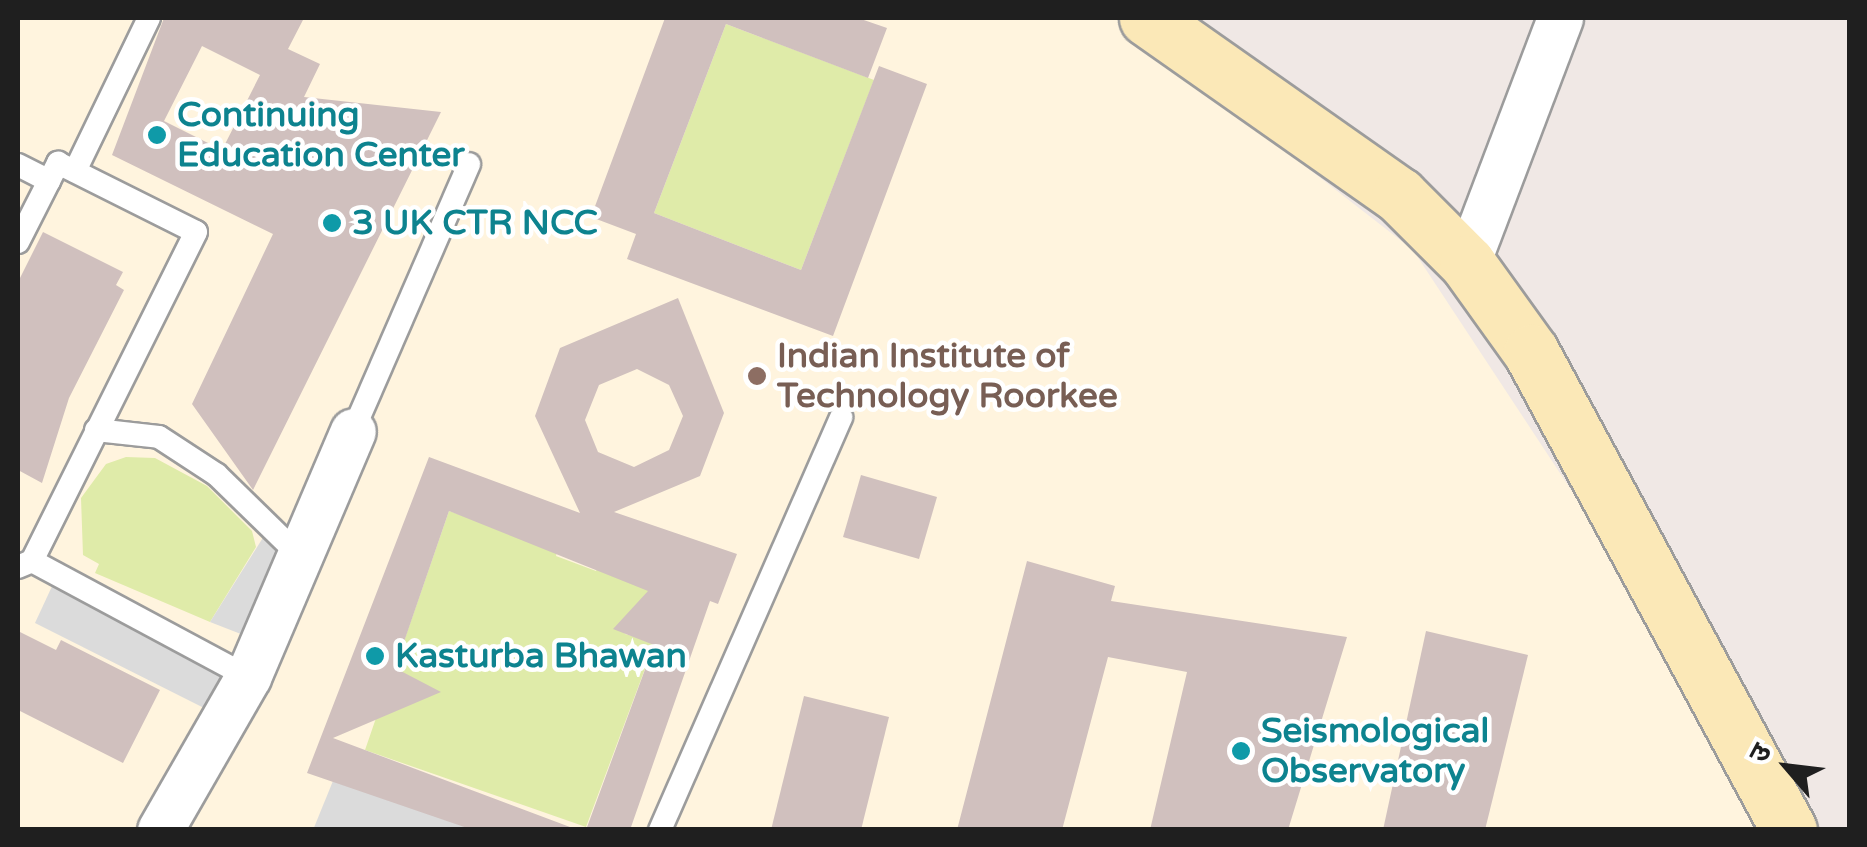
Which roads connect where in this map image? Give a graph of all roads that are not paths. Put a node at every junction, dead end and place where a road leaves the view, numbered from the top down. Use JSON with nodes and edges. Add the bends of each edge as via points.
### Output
{"nodes":[{"id":1,"x":148,"y":18,"type":"edge"},
{"id":2,"x":1147,"y":18,"type":"edge"},
{"id":3,"x":1560,"y":18,"type":"edge"},
{"id":4,"x":469,"y":164,"type":"dead end"},
{"id":5,"x":18,"y":165,"type":"edge"},
{"id":6,"x":75,"y":171,"type":"junction"},
{"id":7,"x":50,"y":181,"type":"junction"},
{"id":8,"x":18,"y":242,"type":"edge"},
{"id":9,"x":1467,"y":263,"type":"junction"},
{"id":10,"x":841,"y":417,"type":"dead end"},
{"id":11,"x":96,"y":430,"type":"junction"},
{"id":12,"x":353,"y":431,"type":"joint"},
{"id":13,"x":299,"y":556,"type":"junction"},
{"id":14,"x":24,"y":564,"type":"edge"},
{"id":15,"x":248,"y":677,"type":"junction"},
{"id":16,"x":160,"y":830,"type":"edge"},
{"id":17,"x":660,"y":830,"type":"edge"},
{"id":18,"x":1789,"y":830,"type":"edge"}],
"edges":[{"from":1,"to":6,"type":"lane"},
{"from":2,"to":9,"type":"street","via":[[1400,195]]},
{"from":3,"to":9,"type":"street"},
{"from":4,"to":12,"type":"lane"},
{"from":5,"to":7,"type":"lane"},
{"from":6,"to":7,"type":"lane","via":[[58,163]]},
{"from":6,"to":11,"type":"lane","via":[[196,232]]},
{"from":7,"to":8,"type":"lane"},
{"from":9,"to":18,"type":"street","via":[[1531,352]]},
{"from":10,"to":17,"type":"lane"},
{"from":11,"to":13,"type":"lane","via":[[158,437],[218,476]]},
{"from":11,"to":14,"type":"lane"},
{"from":12,"to":13,"type":"street"},
{"from":13,"to":15,"type":"street"},
{"from":14,"to":15,"type":"lane"},
{"from":15,"to":16,"type":"street"}]}
